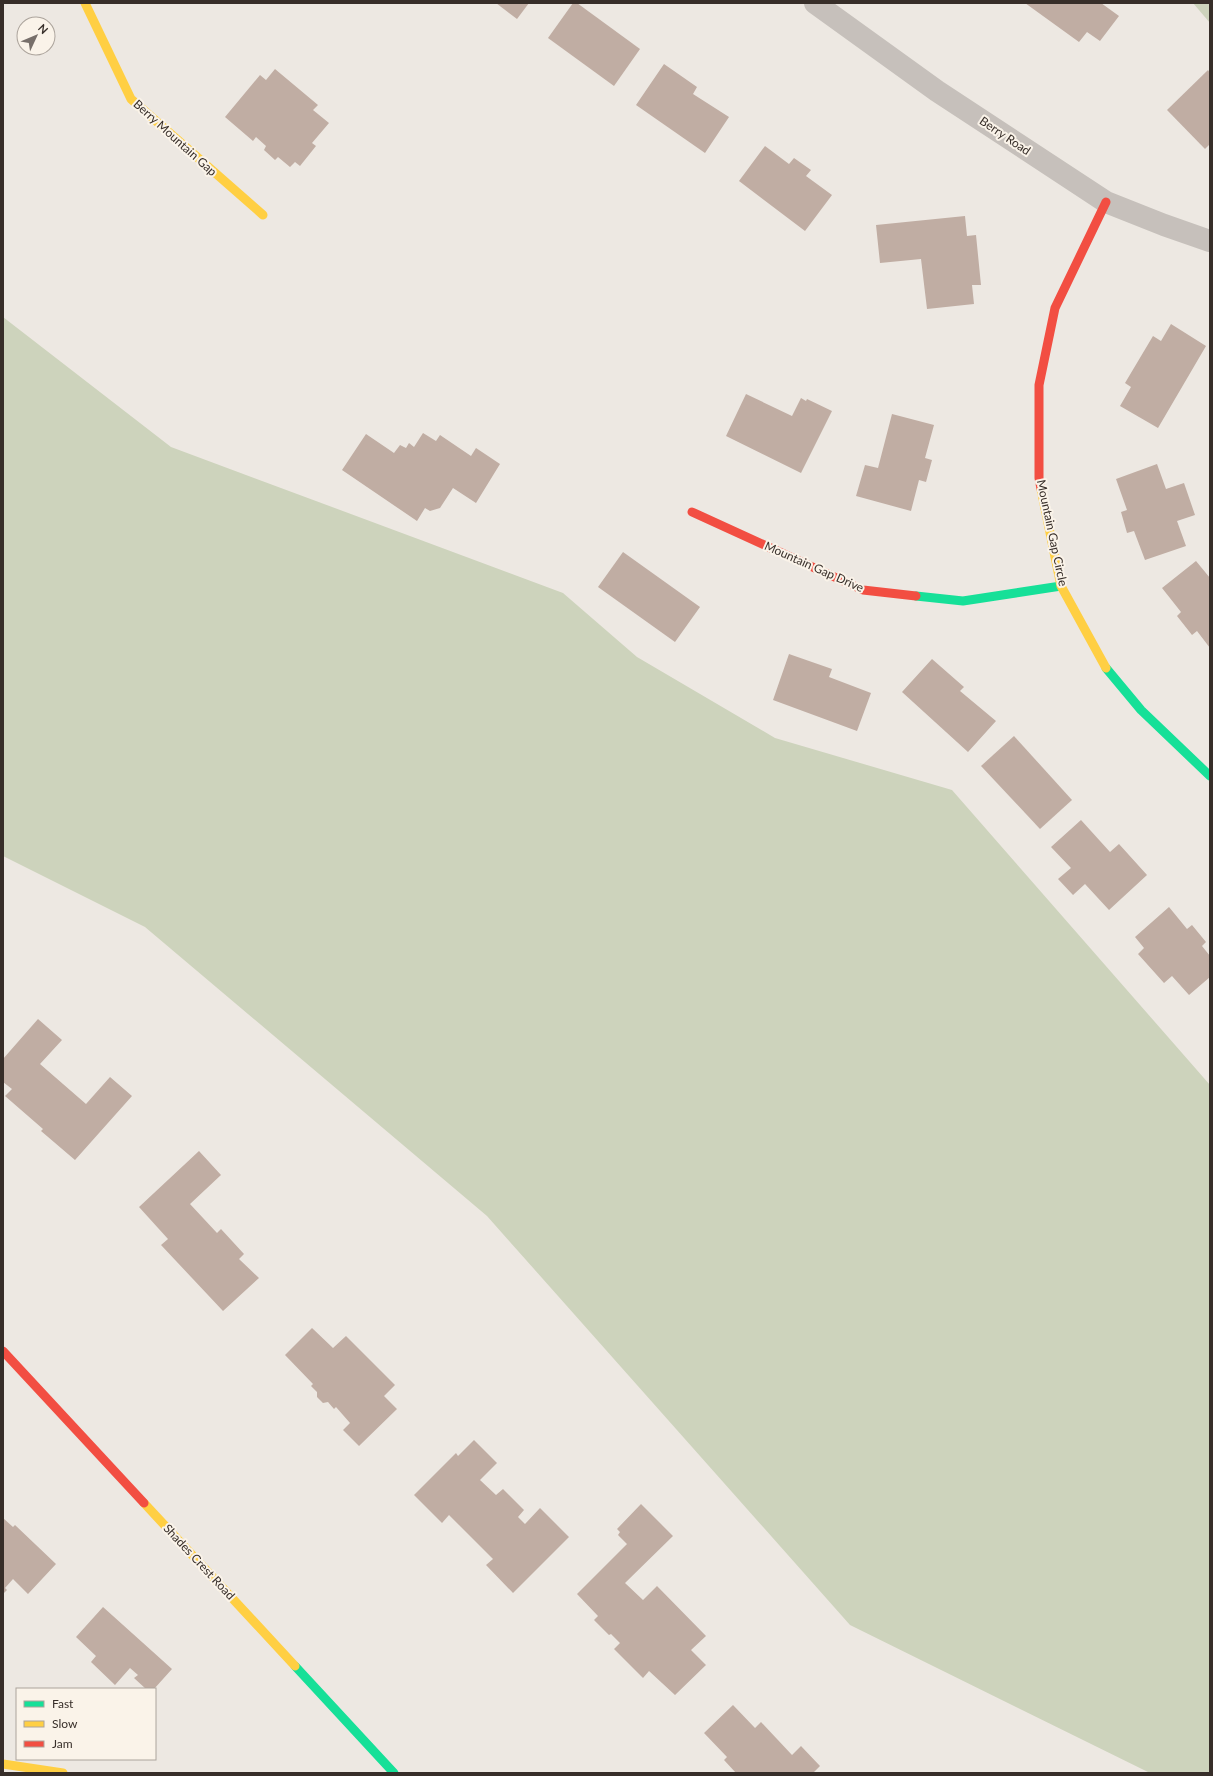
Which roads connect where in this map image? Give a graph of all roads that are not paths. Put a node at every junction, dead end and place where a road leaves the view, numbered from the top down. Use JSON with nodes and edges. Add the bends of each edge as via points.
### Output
{"nodes":[{"id":1,"x":85,"y":3,"type":"edge"},
{"id":2,"x":815,"y":3,"type":"edge"},
{"id":3,"x":1106,"y":202,"type":"junction"},
{"id":4,"x":263,"y":215,"type":"dead end"},
{"id":5,"x":1210,"y":241,"type":"edge"},
{"id":6,"x":692,"y":512,"type":"dead end"},
{"id":7,"x":1061,"y":586,"type":"junction"},
{"id":8,"x":1210,"y":776,"type":"edge"},
{"id":9,"x":3,"y":1351,"type":"edge"},
{"id":10,"x":3,"y":1764,"type":"edge"},
{"id":11,"x":63,"y":1773,"type":"edge"},
{"id":12,"x":394,"y":1773,"type":"edge"}],
"edges":[{"from":1,"to":4,"type":"street","name":"Berry Mountain Gap","via":[[130,99]]},
{"from":2,"to":3,"type":"street","name":"Berry Road","via":[[938,91]]},
{"from":3,"to":5,"type":"street","name":"Berry Road"},
{"from":3,"to":7,"type":"street","name":"Mountain Gap Circle","via":[[1056,308],[1038,385],[1039,478]]},
{"from":6,"to":7,"type":"street","name":"Mountain Gap Drive","via":[[863,590],[963,601]]},
{"from":7,"to":8,"type":"street","name":"Mountain Gap Circle","via":[[1102,664],[1141,710]]},
{"from":9,"to":12,"type":"street","name":"Shades Crest Road"},
{"from":10,"to":11,"type":"street"}]}
